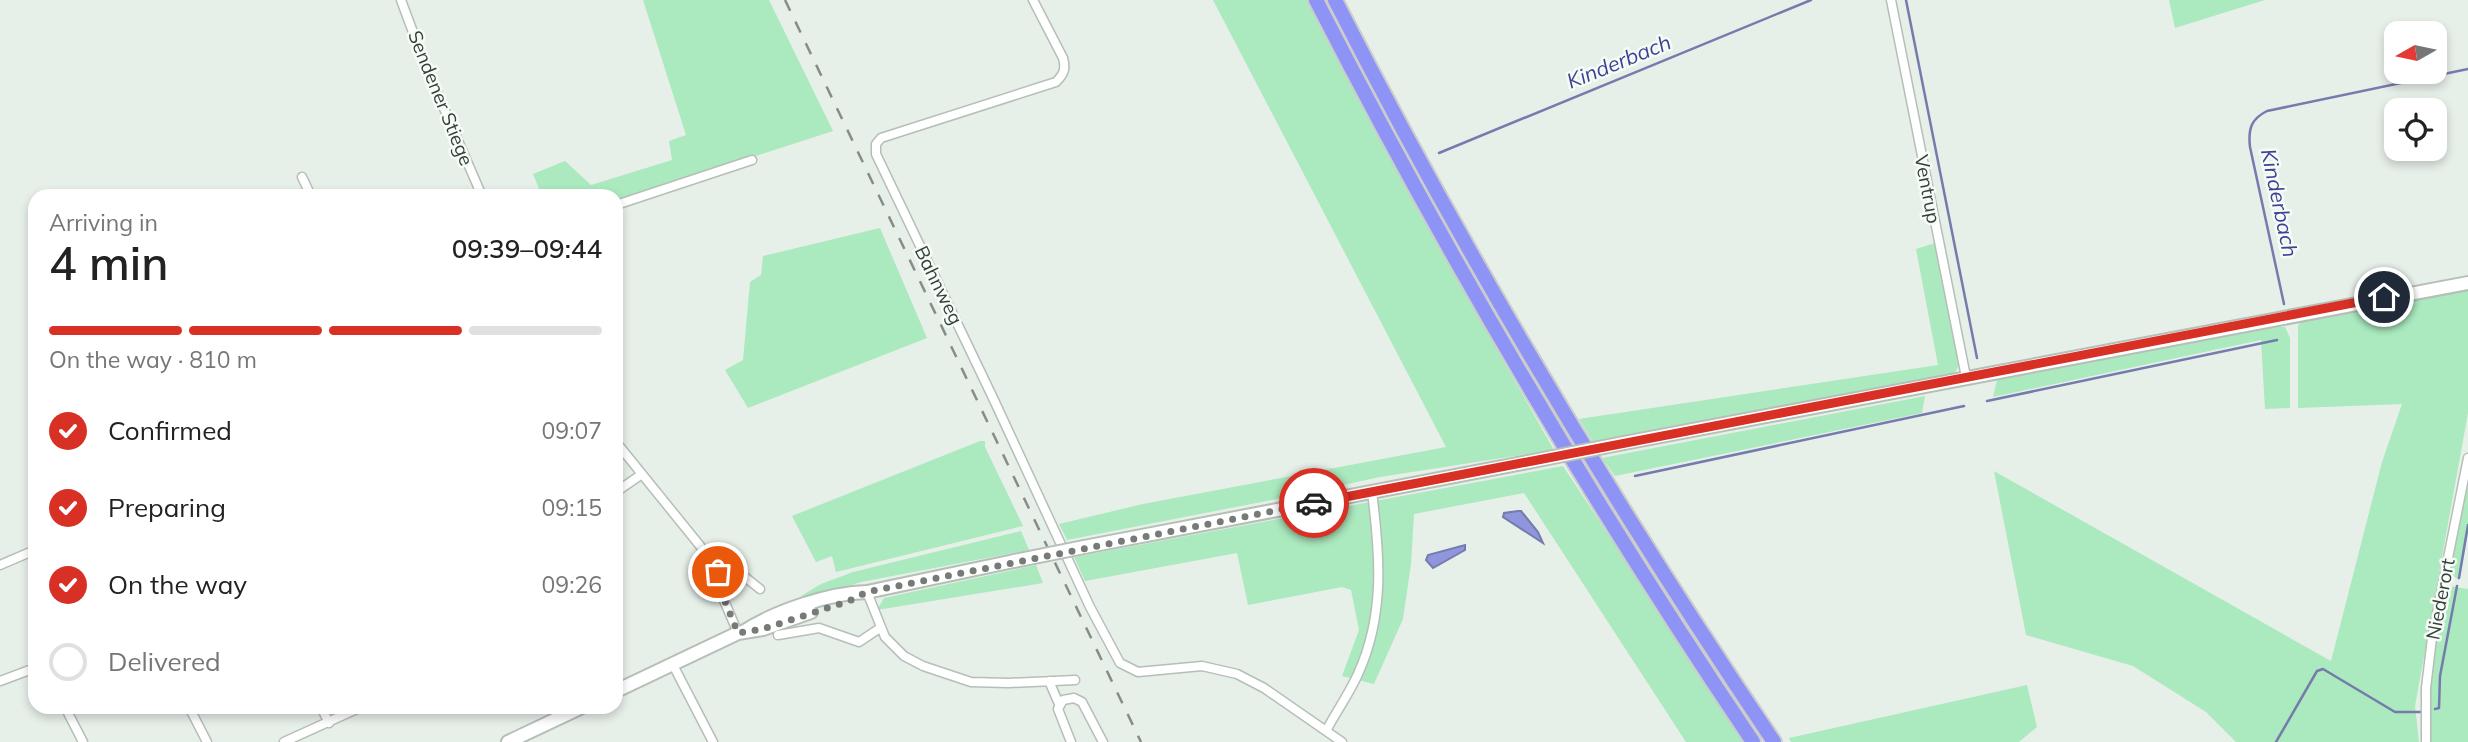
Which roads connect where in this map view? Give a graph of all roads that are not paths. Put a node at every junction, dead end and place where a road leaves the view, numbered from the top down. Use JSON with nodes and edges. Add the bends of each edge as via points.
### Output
{"nodes":[{"id":1,"x":401,"y":0,"type":"edge"},
{"id":2,"x":1032,"y":0,"type":"edge"},
{"id":3,"x":1316,"y":0,"type":"edge"},
{"id":4,"x":1335,"y":0,"type":"edge"},
{"id":5,"x":1891,"y":0,"type":"edge"},
{"id":6,"x":752,"y":160,"type":"dead end"},
{"id":7,"x":302,"y":177,"type":"dead end"},
{"id":8,"x":308,"y":189,"type":"edge"},
{"id":9,"x":479,"y":189,"type":"edge"},
{"id":10,"x":623,"y":203,"type":"edge"},
{"id":11,"x":2468,"y":283,"type":"edge"},
{"id":12,"x":1966,"y":377,"type":"junction"},
{"id":13,"x":623,"y":451,"type":"edge"},
{"id":14,"x":2468,"y":458,"type":"edge"},
{"id":15,"x":642,"y":474,"type":"junction"},
{"id":16,"x":623,"y":487,"type":"edge"},
{"id":17,"x":1372,"y":492,"type":"junction"},
{"id":18,"x":28,"y":552,"type":"edge"},
{"id":19,"x":1,"y":561,"type":"edge"},
{"id":20,"x":713,"y":572,"type":"junction"},
{"id":21,"x":760,"y":589,"type":"dead end"},
{"id":22,"x":867,"y":592,"type":"junction"},
{"id":23,"x":880,"y":628,"type":"junction"},
{"id":24,"x":740,"y":632,"type":"junction"},
{"id":25,"x":778,"y":635,"type":"dead end"},
{"id":26,"x":672,"y":663,"type":"junction"},
{"id":27,"x":28,"y":671,"type":"edge"},
{"id":28,"x":1075,"y":680,"type":"dead end"},
{"id":29,"x":0,"y":681,"type":"edge"},
{"id":30,"x":1049,"y":681,"type":"junction"},
{"id":31,"x":623,"y":688,"type":"edge"},
{"id":32,"x":1059,"y":704,"type":"junction"},
{"id":33,"x":69,"y":714,"type":"edge"},
{"id":34,"x":193,"y":714,"type":"edge"},
{"id":35,"x":324,"y":714,"type":"edge"},
{"id":36,"x":347,"y":714,"type":"edge"},
{"id":37,"x":567,"y":714,"type":"edge"},
{"id":38,"x":329,"y":723,"type":"junction"},
{"id":39,"x":1326,"y":731,"type":"junction"},
{"id":40,"x":83,"y":742,"type":"edge"},
{"id":41,"x":207,"y":742,"type":"edge"},
{"id":42,"x":284,"y":742,"type":"edge"},
{"id":43,"x":508,"y":742,"type":"edge"},
{"id":44,"x":713,"y":742,"type":"edge"},
{"id":45,"x":1071,"y":742,"type":"edge"},
{"id":46,"x":1102,"y":742,"type":"edge"},
{"id":47,"x":1342,"y":742,"type":"edge"},
{"id":48,"x":1753,"y":742,"type":"edge"},
{"id":49,"x":1773,"y":742,"type":"edge"},
{"id":50,"x":2426,"y":742,"type":"edge"}],
"edges":[{"from":1,"to":9,"type":"street","name":"Sendener Stiege"},
{"from":2,"to":39,"type":"street","name":"Bahnweg","via":[[1063,58],[1063,75],[1056,82],[881,138],[876,154],[1120,663],[1138,672],[1202,666],[1237,674]]},
{"from":3,"to":48,"type":"highway","via":[[1423,204],[1516,366],[1600,508]]},
{"from":4,"to":49,"type":"highway","via":[[1530,358]]},
{"from":5,"to":12,"type":"street","name":"Ventrup"},
{"from":6,"to":10,"type":"street"},
{"from":7,"to":8,"type":"street"},
{"from":11,"to":12,"type":"street"},
{"from":12,"to":17,"type":"street","bridge":true},
{"from":13,"to":15,"type":"street"},
{"from":14,"to":50,"type":"street","name":"Niederort","via":[[2432,638]]},
{"from":15,"to":16,"type":"street"},
{"from":15,"to":20,"type":"street","via":[[692,534]]},
{"from":17,"to":22,"type":"street","bridge":true},
{"from":17,"to":39,"type":"street","via":[[1380,584],[1375,618],[1358,674]]},
{"from":18,"to":19,"type":"street"},
{"from":20,"to":21,"type":"street","via":[[740,573]]},
{"from":20,"to":24,"type":"street"},
{"from":22,"to":23,"type":"street"},
{"from":22,"to":24,"type":"street","via":[[763,629]]},
{"from":23,"to":25,"type":"street","via":[[859,642],[819,628]]},
{"from":23,"to":30,"type":"street","via":[[904,656],[971,682]]},
{"from":24,"to":26,"type":"street"},
{"from":26,"to":31,"type":"street"},
{"from":26,"to":44,"type":"street"},
{"from":27,"to":29,"type":"street"},
{"from":28,"to":30,"type":"street"},
{"from":30,"to":32,"type":"street"},
{"from":32,"to":45,"type":"street"},
{"from":32,"to":46,"type":"street","via":[[1074,698],[1082,702]]},
{"from":33,"to":40,"type":"street"},
{"from":34,"to":41,"type":"street"},
{"from":35,"to":38,"type":"street"},
{"from":36,"to":38,"type":"street"},
{"from":37,"to":43,"type":"street"},
{"from":38,"to":42,"type":"street"},
{"from":39,"to":47,"type":"street"}]}
